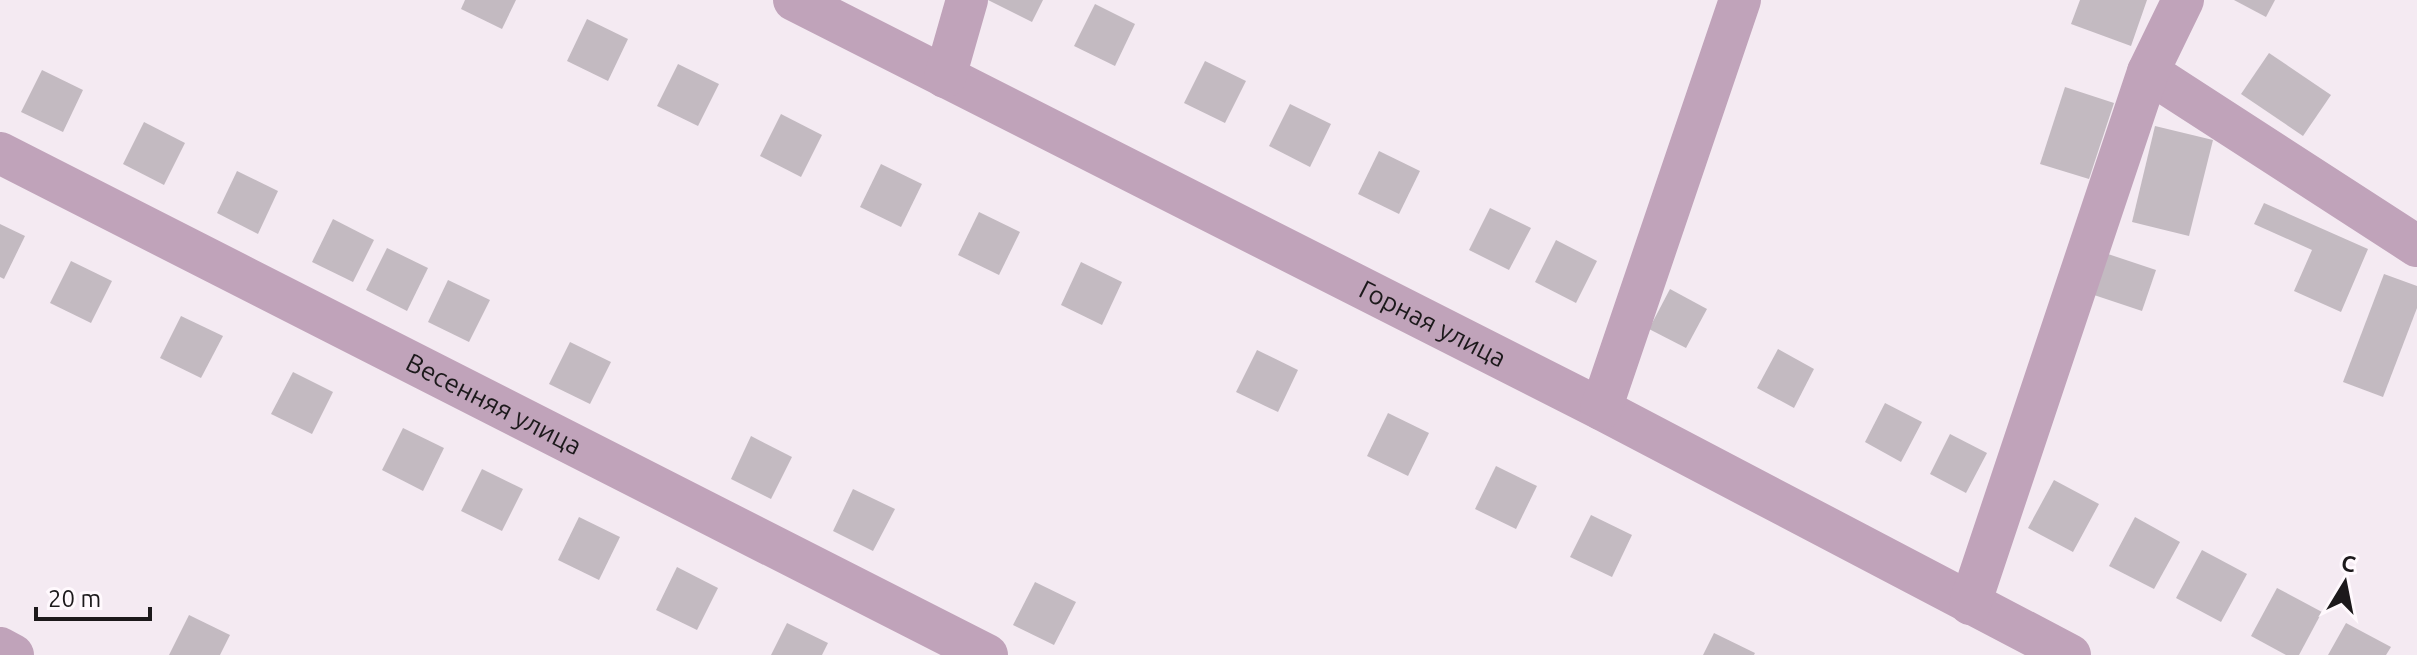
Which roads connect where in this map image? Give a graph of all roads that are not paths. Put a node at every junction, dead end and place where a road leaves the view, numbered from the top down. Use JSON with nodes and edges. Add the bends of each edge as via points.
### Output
{"nodes":[{"id":1,"x":794,"y":0,"type":"edge"},
{"id":2,"x":967,"y":0,"type":"edge"},
{"id":3,"x":1740,"y":0,"type":"edge"},
{"id":4,"x":2183,"y":0,"type":"edge"},
{"id":5,"x":2148,"y":72,"type":"junction"},
{"id":6,"x":945,"y":77,"type":"junction"},
{"id":7,"x":0,"y":153,"type":"edge"},
{"id":8,"x":2417,"y":246,"type":"edge"},
{"id":9,"x":1601,"y":409,"type":"junction"},
{"id":10,"x":1970,"y":604,"type":"junction"},
{"id":11,"x":0,"y":648,"type":"edge"},
{"id":12,"x":13,"y":655,"type":"edge"},
{"id":13,"x":987,"y":655,"type":"edge"},
{"id":14,"x":2070,"y":655,"type":"edge"}],
"edges":[{"from":1,"to":6,"type":"street","name":"Горная улица"},
{"from":2,"to":6,"type":"street"},
{"from":3,"to":9,"type":"street"},
{"from":4,"to":5,"type":"street"},
{"from":5,"to":8,"type":"street"},
{"from":5,"to":10,"type":"street"},
{"from":6,"to":9,"type":"street","name":"Горная улица"},
{"from":7,"to":13,"type":"street","name":"Весенняя улица"},
{"from":9,"to":10,"type":"street","name":"Горная улица"},
{"from":10,"to":14,"type":"street","name":"Горная улица"},
{"from":11,"to":12,"type":"street"}]}
